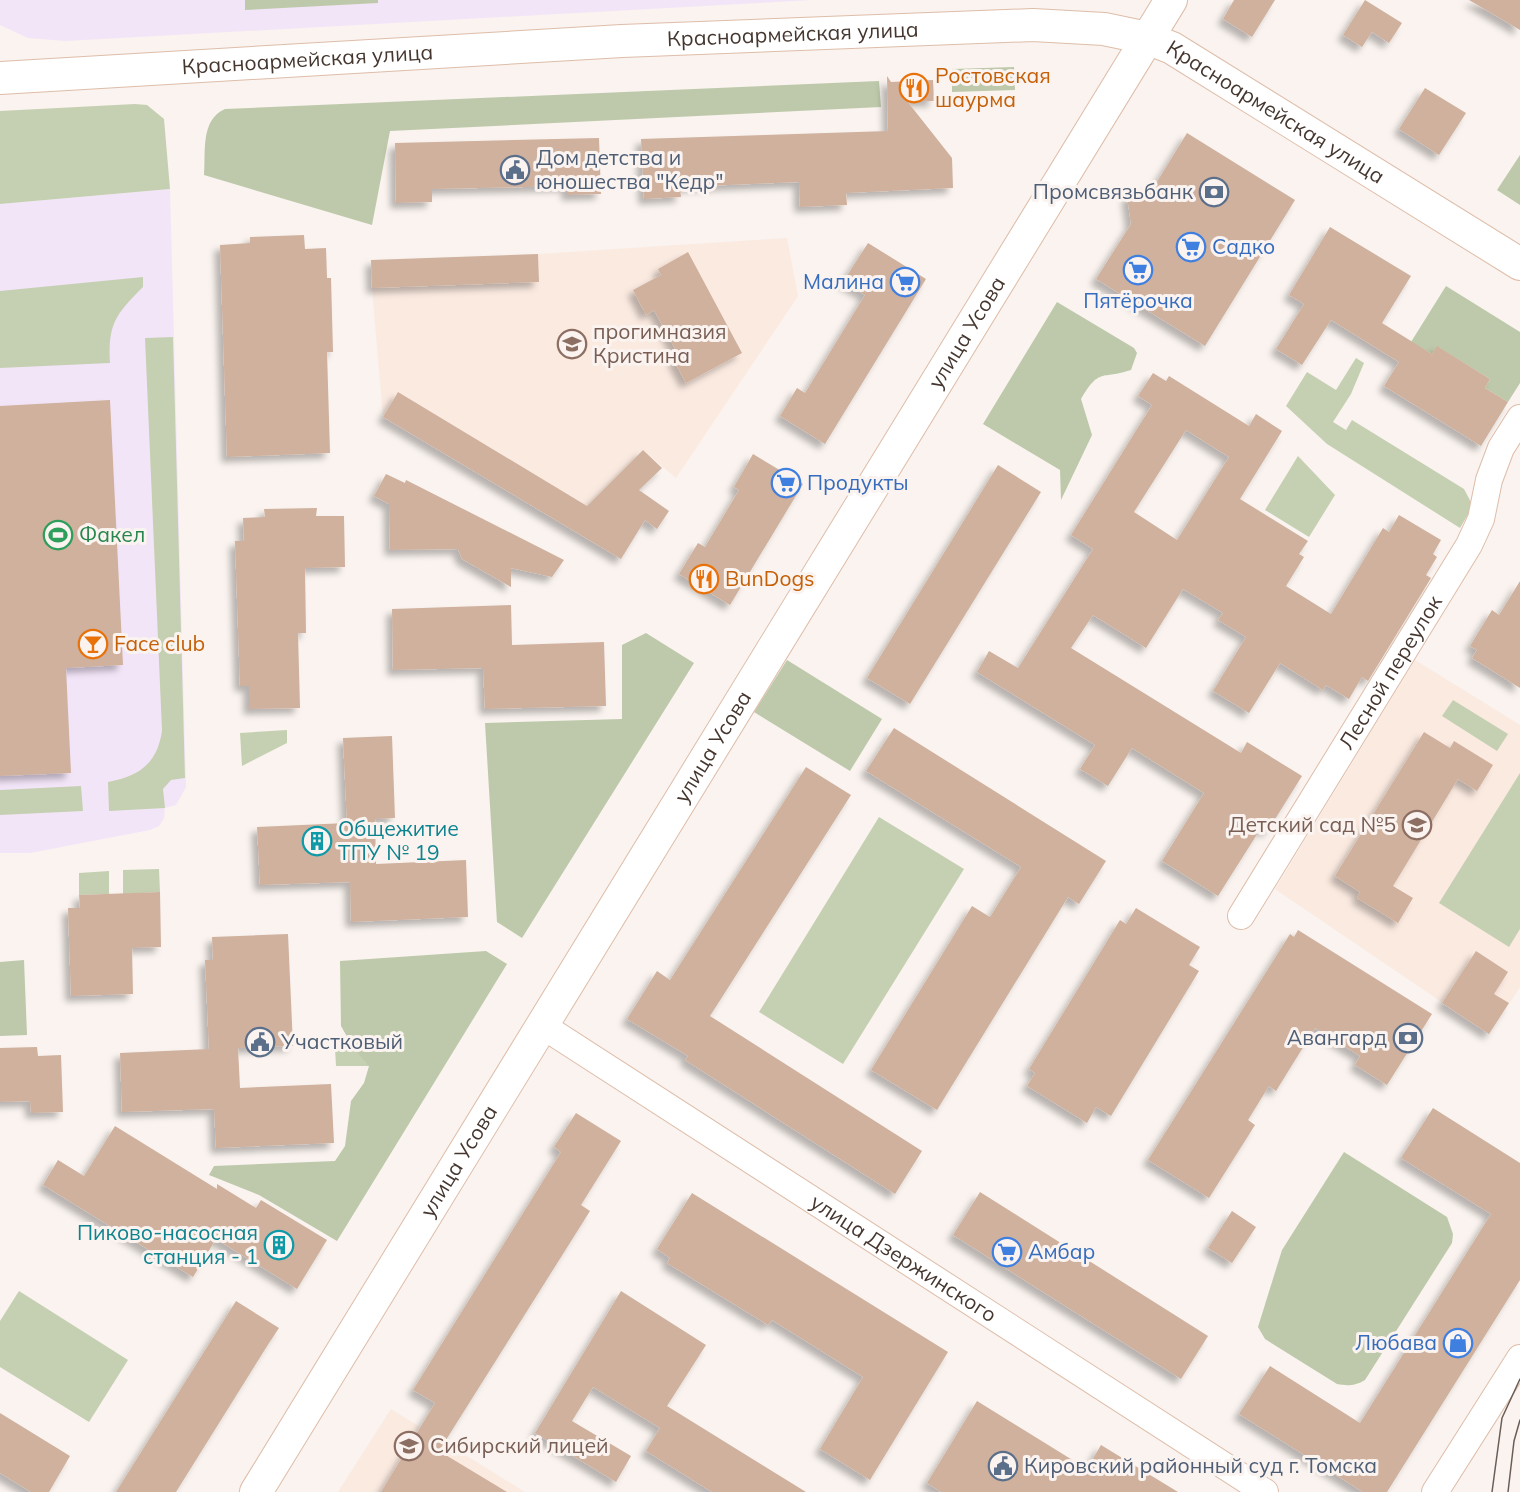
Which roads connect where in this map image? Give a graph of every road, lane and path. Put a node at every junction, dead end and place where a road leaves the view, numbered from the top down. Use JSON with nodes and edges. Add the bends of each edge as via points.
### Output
{"nodes":[{"id":1,"x":1171,"y":0,"type":"edge"},
{"id":2,"x":1147,"y":38,"type":"junction"},
{"id":3,"x":0,"y":78,"type":"edge"},
{"id":4,"x":1520,"y":264,"type":"edge"},
{"id":5,"x":1520,"y":418,"type":"edge"},
{"id":6,"x":1241,"y":916,"type":"dead end"},
{"id":7,"x":543,"y":1026,"type":"junction"},
{"id":8,"x":1520,"y":1358,"type":"edge"},
{"id":9,"x":256,"y":1492,"type":"edge"},
{"id":10,"x":1265,"y":1492,"type":"edge"},
{"id":11,"x":1435,"y":1492,"type":"edge"}],
"edges":[{"from":1,"to":2,"type":"main road","name":"улица Усова"},
{"from":2,"to":3,"type":"main road","name":"Красноармейская улица","via":[[1062,25],[992,26],[611,42]]},
{"from":2,"to":4,"type":"main road","name":"Красноармейская улица","via":[[1191,59]]},
{"from":2,"to":7,"type":"main road","name":"улица Усова"},
{"from":5,"to":6,"type":"street","name":"Лесной переулок","via":[[1501,448],[1489,480],[1482,519],[1468,545]]},
{"from":7,"to":9,"type":"main road","name":"улица Усова"},
{"from":7,"to":10,"type":"street","name":"улица Дзержинского"},
{"from":8,"to":11,"type":"street"}]}
